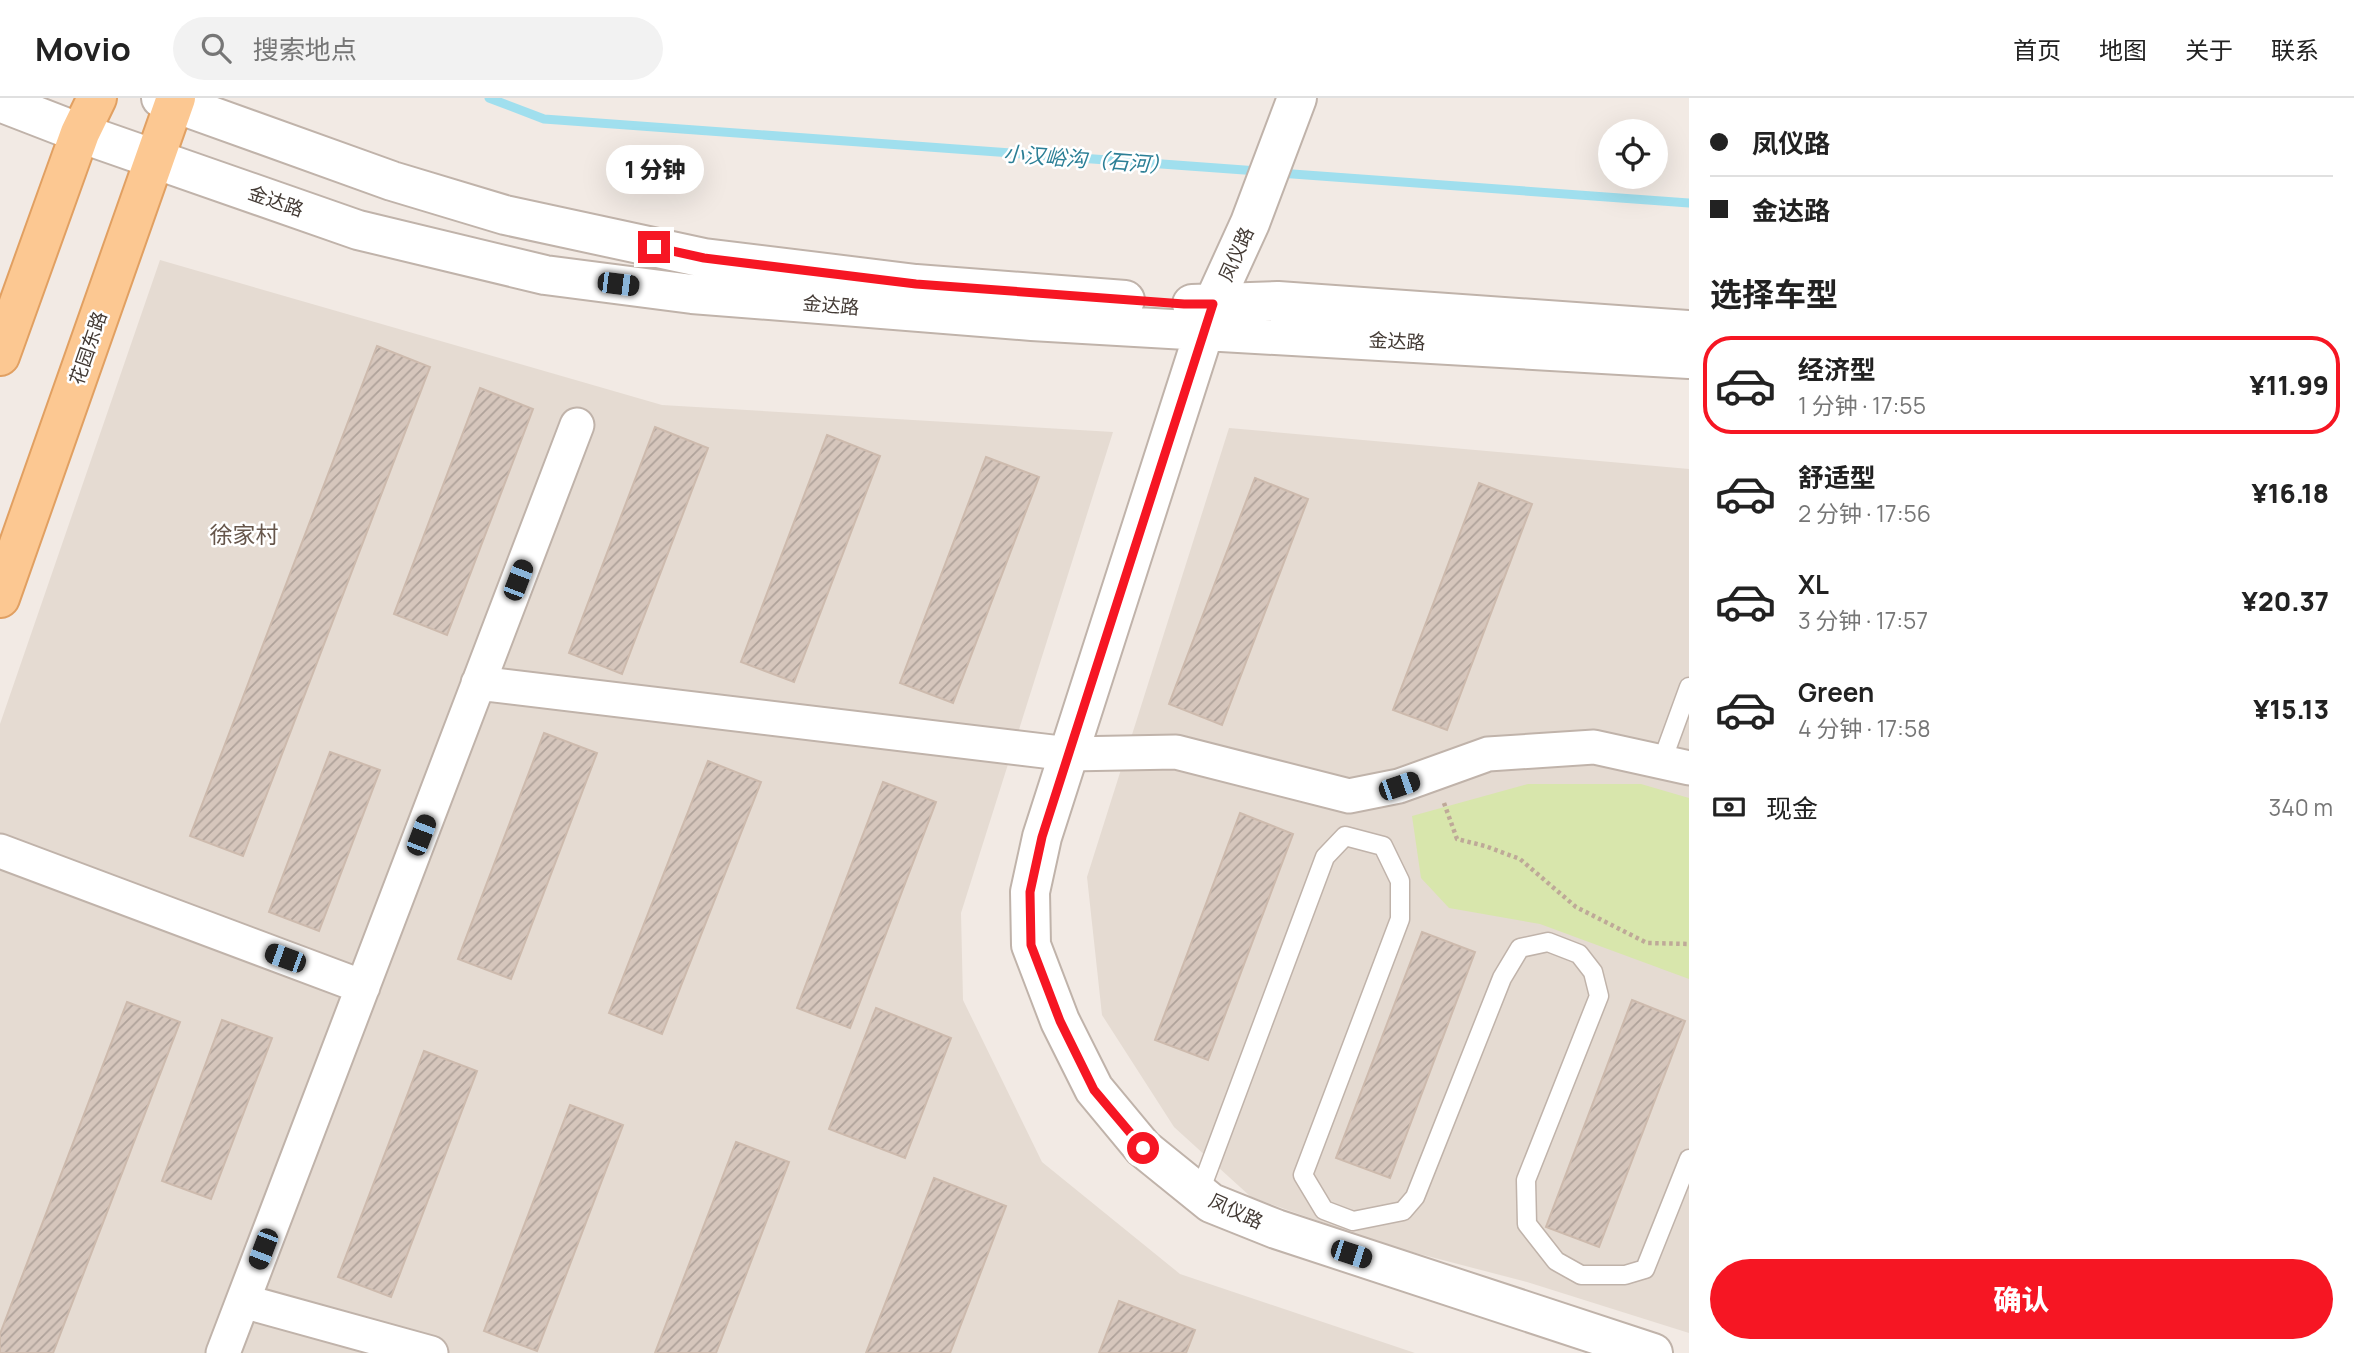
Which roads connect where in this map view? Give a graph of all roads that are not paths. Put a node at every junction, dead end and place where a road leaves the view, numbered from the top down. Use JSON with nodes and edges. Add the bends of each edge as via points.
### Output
{"nodes":[{"id":1,"x":97,"y":98,"type":"edge"},
{"id":2,"x":170,"y":100,"type":"edge"},
{"id":3,"x":0,"y":102,"type":"edge"},
{"id":4,"x":1293,"y":109,"type":"edge"},
{"id":5,"x":80,"y":133,"type":"junction"},
{"id":6,"x":154,"y":159,"type":"junction"},
{"id":7,"x":1209,"y":317,"type":"junction"},
{"id":8,"x":1689,"y":330,"type":"edge"},
{"id":9,"x":0,"y":356,"type":"edge"},
{"id":10,"x":1689,"y":359,"type":"edge"},
{"id":11,"x":577,"y":425,"type":"dead end"},
{"id":12,"x":0,"y":598,"type":"edge"},
{"id":13,"x":478,"y":683,"type":"junction"},
{"id":14,"x":1689,"y":687,"type":"edge"},
{"id":15,"x":1069,"y":754,"type":"junction"},
{"id":16,"x":1675,"y":764,"type":"edge"},
{"id":17,"x":0,"y":851,"type":"edge"},
{"id":18,"x":363,"y":987,"type":"junction"},
{"id":19,"x":1689,"y":1159,"type":"edge"},
{"id":20,"x":1199,"y":1194,"type":"junction"},
{"id":21,"x":243,"y":1301,"type":"junction"},
{"id":22,"x":223,"y":1353,"type":"edge"},
{"id":23,"x":431,"y":1353,"type":"edge"},
{"id":24,"x":1653,"y":1353,"type":"edge"}],
"edges":[{"from":1,"to":5,"type":"main road"},
{"from":2,"to":6,"type":"main road","name":"花园东路"},
{"from":2,"to":7,"type":"street","name":"金达路","via":[[392,181],[505,215],[704,258],[916,284],[1170,303]]},
{"from":3,"to":5,"type":"street","name":"金达路"},
{"from":4,"to":7,"type":"street","name":"凤仪路"},
{"from":5,"to":6,"type":"street","name":"金达路"},
{"from":5,"to":9,"type":"main road"},
{"from":6,"to":7,"type":"street","name":"金达路","via":[[358,230],[545,275],[719,296],[1032,321]]},
{"from":6,"to":12,"type":"main road","name":"花园东路"},
{"from":7,"to":8,"type":"street","name":"金达路","via":[[1278,302]]},
{"from":7,"to":10,"type":"street","name":"金达路"},
{"from":7,"to":15,"type":"street","name":"凤仪路"},
{"from":11,"to":13,"type":"street"},
{"from":13,"to":15,"type":"street"},
{"from":13,"to":18,"type":"street"},
{"from":14,"to":16,"type":"lane"},
{"from":15,"to":16,"type":"street","via":[[1176,751],[1349,796],[1399,786],[1488,754],[1594,747]]},
{"from":15,"to":20,"type":"street","name":"凤仪路","via":[[1030,892],[1031,945],[1060,1021],[1094,1090],[1143,1148]]},
{"from":17,"to":18,"type":"street"},
{"from":18,"to":21,"type":"street"},
{"from":19,"to":20,"type":"lane","via":[[1645,1269],[1625,1275],[1581,1275],[1556,1261],[1527,1224],[1525,1180],[1599,996],[1593,972],[1579,954],[1548,942],[1520,948],[1502,978],[1415,1197],[1403,1211],[1353,1222],[1324,1210],[1303,1175],[1400,919],[1400,881],[1382,846],[1345,836],[1325,857]]},
{"from":20,"to":24,"type":"street","name":"凤仪路","via":[[1276,1229]]},
{"from":21,"to":22,"type":"street"},
{"from":21,"to":23,"type":"street"}]}
